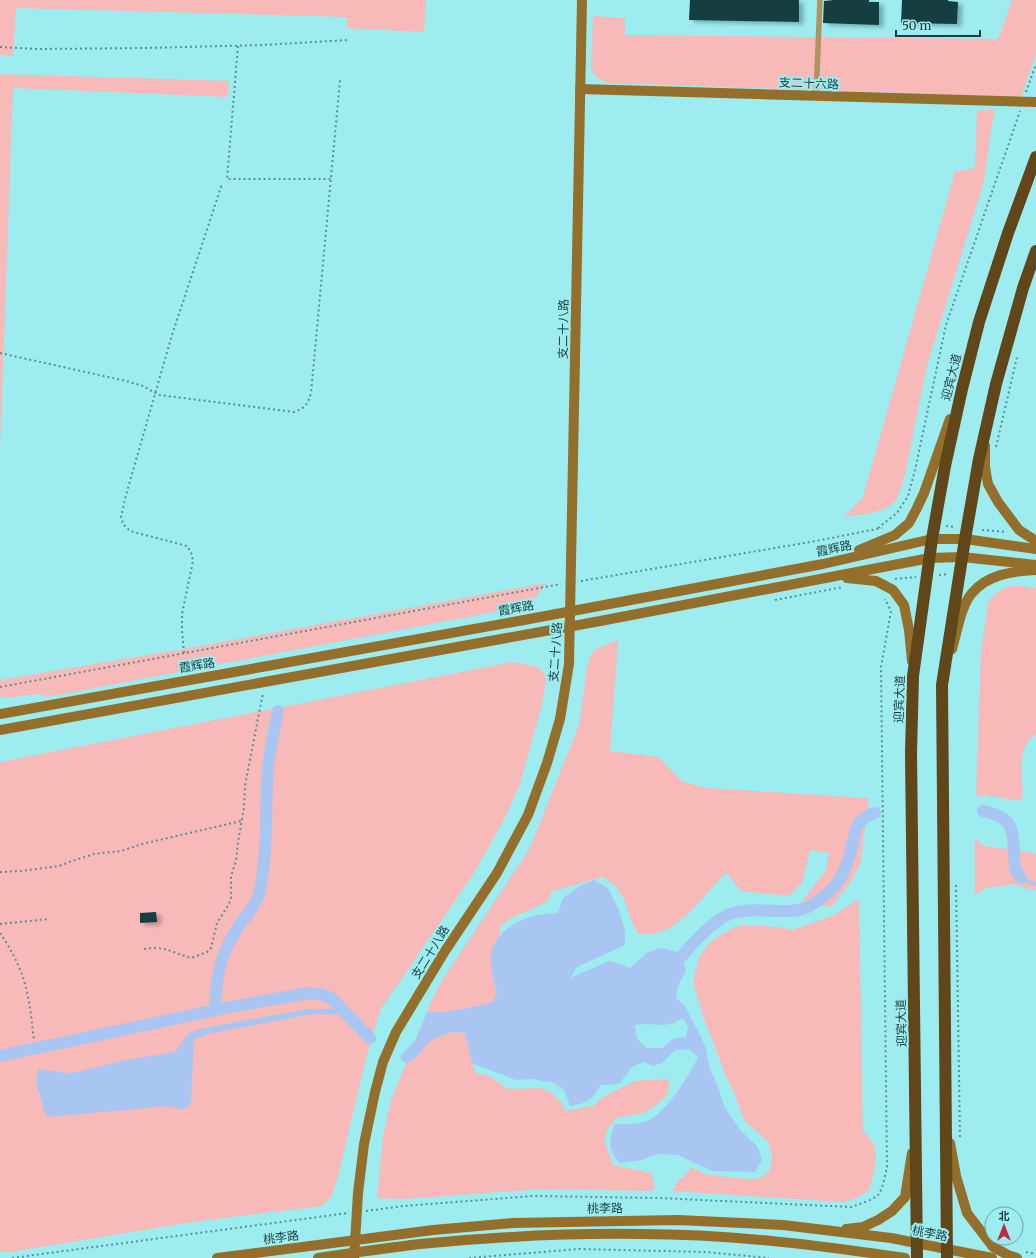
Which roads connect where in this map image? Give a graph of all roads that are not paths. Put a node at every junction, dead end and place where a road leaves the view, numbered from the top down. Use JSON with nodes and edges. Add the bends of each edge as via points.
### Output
{"nodes":[{"id":1,"x":582,"y":0,"type":"edge"},
{"id":2,"x":820,"y":0,"type":"edge"},
{"id":3,"x":580,"y":90,"type":"junction"},
{"id":4,"x":816,"y":96,"type":"junction"},
{"id":5,"x":1036,"y":102,"type":"edge"},
{"id":6,"x":1036,"y":156,"type":"edge"},
{"id":7,"x":1036,"y":251,"type":"edge"},
{"id":8,"x":971,"y":352,"type":"junction"},
{"id":9,"x":988,"y":422,"type":"junction"},
{"id":10,"x":966,"y":534,"type":"junction"},
{"id":11,"x":932,"y":539,"type":"junction"},
{"id":12,"x":1036,"y":541,"type":"edge"},
{"id":13,"x":1036,"y":549,"type":"edge"},
{"id":14,"x":962,"y":557,"type":"junction"},
{"id":15,"x":930,"y":558,"type":"junction"},
{"id":16,"x":823,"y":564,"type":"junction"},
{"id":17,"x":1036,"y":565,"type":"edge"},
{"id":18,"x":1036,"y":570,"type":"edge"},
{"id":19,"x":825,"y":578,"type":"junction"},
{"id":20,"x":570,"y":611,"type":"junction"},
{"id":21,"x":570,"y":626,"type":"junction"},
{"id":22,"x":913,"y":676,"type":"junction"},
{"id":23,"x":942,"y":685,"type":"junction"},
{"id":24,"x":0,"y":714,"type":"edge"},
{"id":25,"x":0,"y":730,"type":"edge"},
{"id":26,"x":916,"y":1119,"type":"junction"},
{"id":27,"x":946,"y":1120,"type":"junction"},
{"id":28,"x":835,"y":1231,"type":"junction"},
{"id":29,"x":355,"y":1240,"type":"junction"},
{"id":30,"x":917,"y":1243,"type":"junction"},
{"id":31,"x":832,"y":1248,"type":"junction"},
{"id":32,"x":947,"y":1254,"type":"edge"},
{"id":33,"x":354,"y":1255,"type":"edge"},
{"id":34,"x":217,"y":1258,"type":"edge"},
{"id":35,"x":318,"y":1258,"type":"edge"},
{"id":36,"x":861,"y":1258,"type":"edge"},
{"id":37,"x":905,"y":1258,"type":"edge"},
{"id":38,"x":917,"y":1258,"type":"edge"},
{"id":39,"x":992,"y":1258,"type":"edge"},
{"id":40,"x":1017,"y":1258,"type":"edge"}],
"edges":[{"from":1,"to":3,"type":"street","name":"支二十八路"},
{"from":2,"to":4,"type":"lane"},
{"from":3,"to":4,"type":"street","name":"支二十六路"},
{"from":3,"to":20,"type":"street","name":"支二十八路"},
{"from":4,"to":5,"type":"street","name":"支二十六路"},
{"from":6,"to":8,"type":"highway","name":"迎宾大道"},
{"from":7,"to":9,"type":"highway","via":[[996,384]]},
{"from":8,"to":11,"type":"highway","name":"迎宾大道"},
{"from":8,"to":16,"type":"street","via":[[939,453],[924,494],[909,523],[894,535],[872,546]]},
{"from":9,"to":10,"type":"highway"},
{"from":9,"to":12,"type":"street","via":[[984,450],[988,484],[1019,530]]},
{"from":10,"to":11,"type":"street","name":"霞辉路"},
{"from":10,"to":13,"type":"street","name":"霞辉路"},
{"from":10,"to":14,"type":"highway"},
{"from":11,"to":15,"type":"highway","name":"迎宾大道"},
{"from":11,"to":16,"type":"street","name":"霞辉路"},
{"from":14,"to":15,"type":"street"},
{"from":14,"to":17,"type":"street"},
{"from":14,"to":23,"type":"highway"},
{"from":15,"to":19,"type":"street"},
{"from":15,"to":22,"type":"highway","name":"迎宾大道"},
{"from":16,"to":20,"type":"street","name":"霞辉路"},
{"from":18,"to":23,"type":"street","via":[[1001,574],[972,593],[966,604]]},
{"from":19,"to":21,"type":"street"},
{"from":19,"to":22,"type":"street","via":[[876,581],[894,590],[904,605]]},
{"from":20,"to":21,"type":"street","name":"支二十八路"},
{"from":20,"to":24,"type":"street","name":"霞辉路"},
{"from":21,"to":25,"type":"street"},
{"from":21,"to":29,"type":"street","name":"支二十八路","via":[[570,664],[560,720],[528,815],[497,873],[445,951],[396,1032],[383,1062],[364,1144]]},
{"from":22,"to":26,"type":"highway","name":"迎宾大道","via":[[911,753]]},
{"from":23,"to":27,"type":"highway"},
{"from":26,"to":28,"type":"street","via":[[905,1197],[892,1211],[878,1220],[863,1227]]},
{"from":26,"to":30,"type":"highway","name":"迎宾大道"},
{"from":27,"to":32,"type":"highway"},
{"from":27,"to":40,"type":"street","via":[[956,1176],[967,1213],[993,1247]]},
{"from":28,"to":29,"type":"street","name":"桃李路","via":[[783,1225],[686,1220],[602,1221],[513,1223]]},
{"from":28,"to":30,"type":"street","name":"桃李路"},
{"from":29,"to":33,"type":"street","name":"支二十八路"},
{"from":29,"to":34,"type":"street","name":"桃李路"},
{"from":30,"to":32,"type":"street","name":"桃李路"},
{"from":30,"to":38,"type":"highway","name":"迎宾大道"},
{"from":31,"to":33,"type":"street","via":[[749,1239],[563,1234],[418,1244]]},
{"from":31,"to":36,"type":"street"},
{"from":31,"to":37,"type":"street"},
{"from":32,"to":39,"type":"street","name":"桃李路"},
{"from":33,"to":35,"type":"street"}]}
